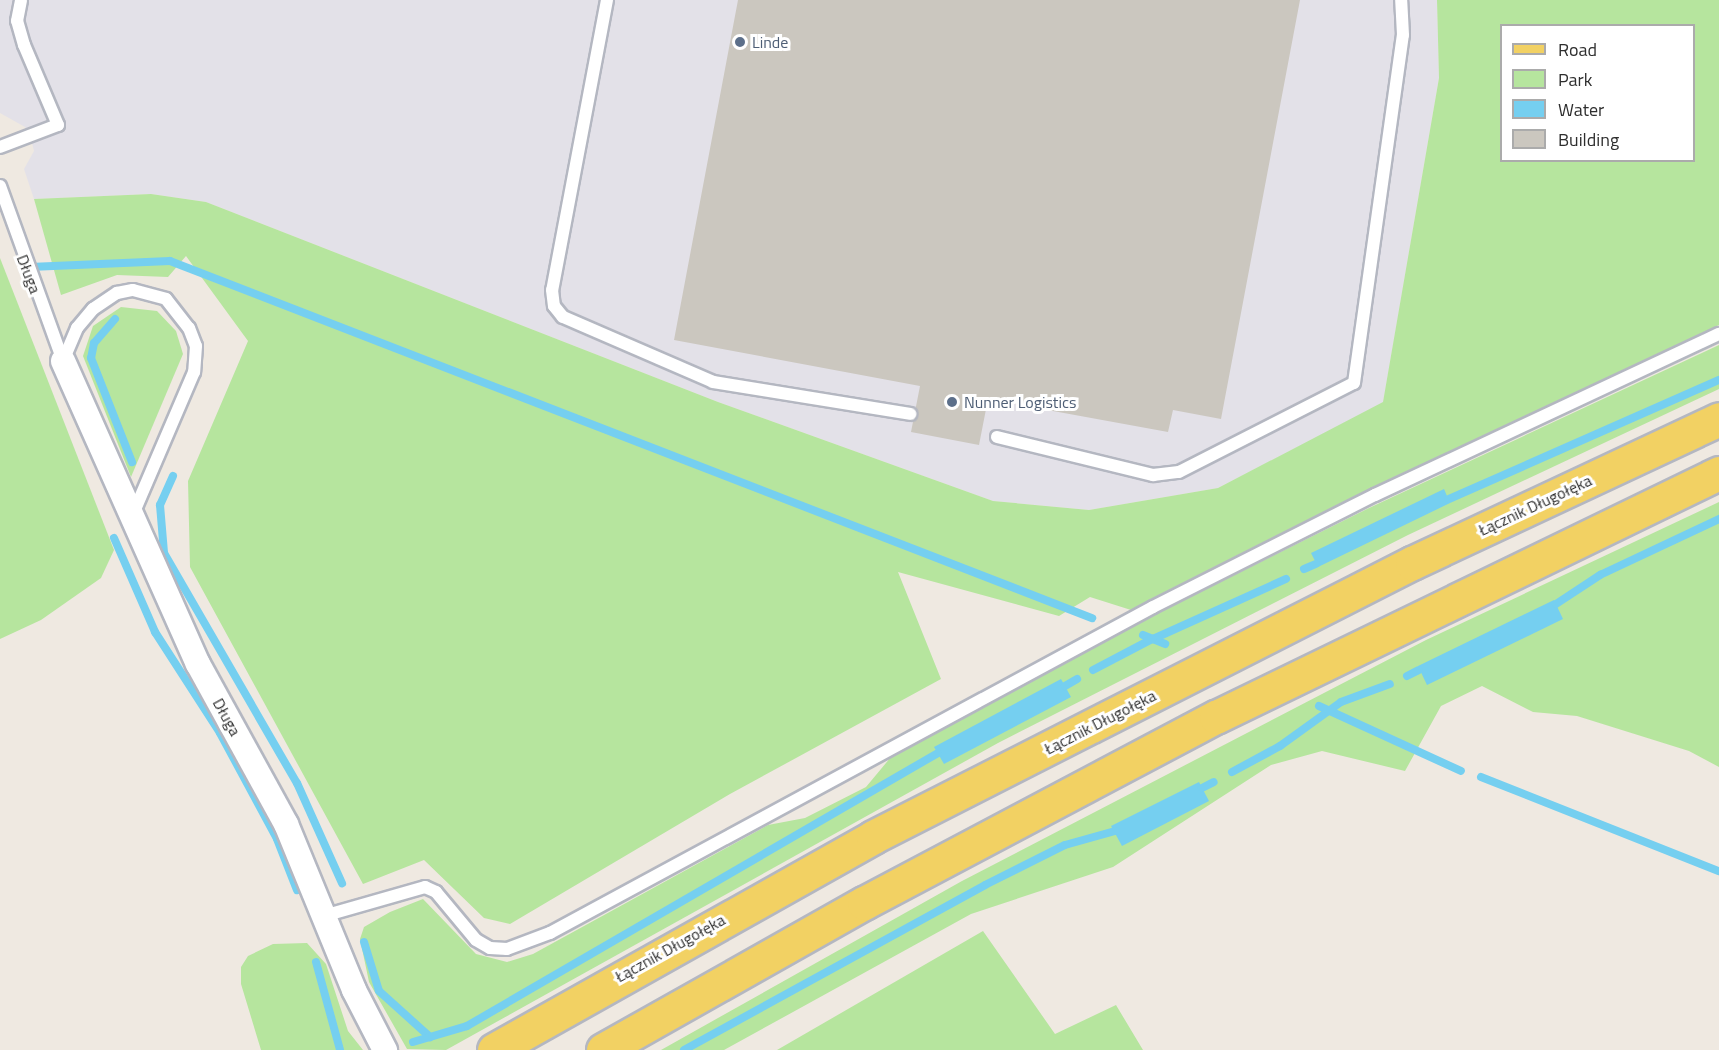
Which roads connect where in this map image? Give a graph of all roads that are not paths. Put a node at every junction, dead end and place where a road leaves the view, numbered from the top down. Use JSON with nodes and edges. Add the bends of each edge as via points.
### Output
{"nodes":[{"id":1,"x":21,"y":0,"type":"edge"},
{"id":2,"x":607,"y":0,"type":"edge"},
{"id":3,"x":1401,"y":0,"type":"edge"},
{"id":4,"x":0,"y":147,"type":"edge"},
{"id":5,"x":0,"y":186,"type":"edge"},
{"id":6,"x":1719,"y":334,"type":"edge"},
{"id":7,"x":63,"y":362,"type":"junction"},
{"id":8,"x":910,"y":414,"type":"dead end"},
{"id":9,"x":1719,"y":419,"type":"edge"},
{"id":10,"x":997,"y":437,"type":"dead end"},
{"id":11,"x":1719,"y":473,"type":"edge"},
{"id":12,"x":131,"y":518,"type":"junction"},
{"id":13,"x":327,"y":915,"type":"junction"},
{"id":14,"x":385,"y":1050,"type":"edge"},
{"id":15,"x":494,"y":1050,"type":"edge"},
{"id":16,"x":603,"y":1050,"type":"edge"}],
"edges":[{"from":1,"to":4,"type":"lane","via":[[17,21],[24,45],[58,125]]},
{"from":2,"to":8,"type":"lane","via":[[552,290],[554,306],[563,317],[713,382]]},
{"from":3,"to":10,"type":"lane","via":[[1403,35],[1354,384],[1179,472],[1153,475]]},
{"from":5,"to":7,"type":"lane","name":"Długa"},
{"from":6,"to":13,"type":"lane","via":[[1375,495],[1153,607],[550,933],[507,949],[490,948],[477,940],[436,892],[425,887]]},
{"from":7,"to":12,"type":"street","name":"Długa"},
{"from":7,"to":12,"type":"lane","via":[[77,328],[93,309],[117,293],[134,290],[166,299],[189,328],[195,346],[194,372]]},
{"from":9,"to":15,"type":"main road","name":"Łącznik Długołęka","via":[[1412,563],[852,847]]},
{"from":11,"to":16,"type":"main road","via":[[1216,717],[923,871]]},
{"from":12,"to":13,"type":"street","name":"Długa","via":[[198,664],[286,824]]},
{"from":13,"to":14,"type":"street","name":"Długa","via":[[354,990]]}]}
